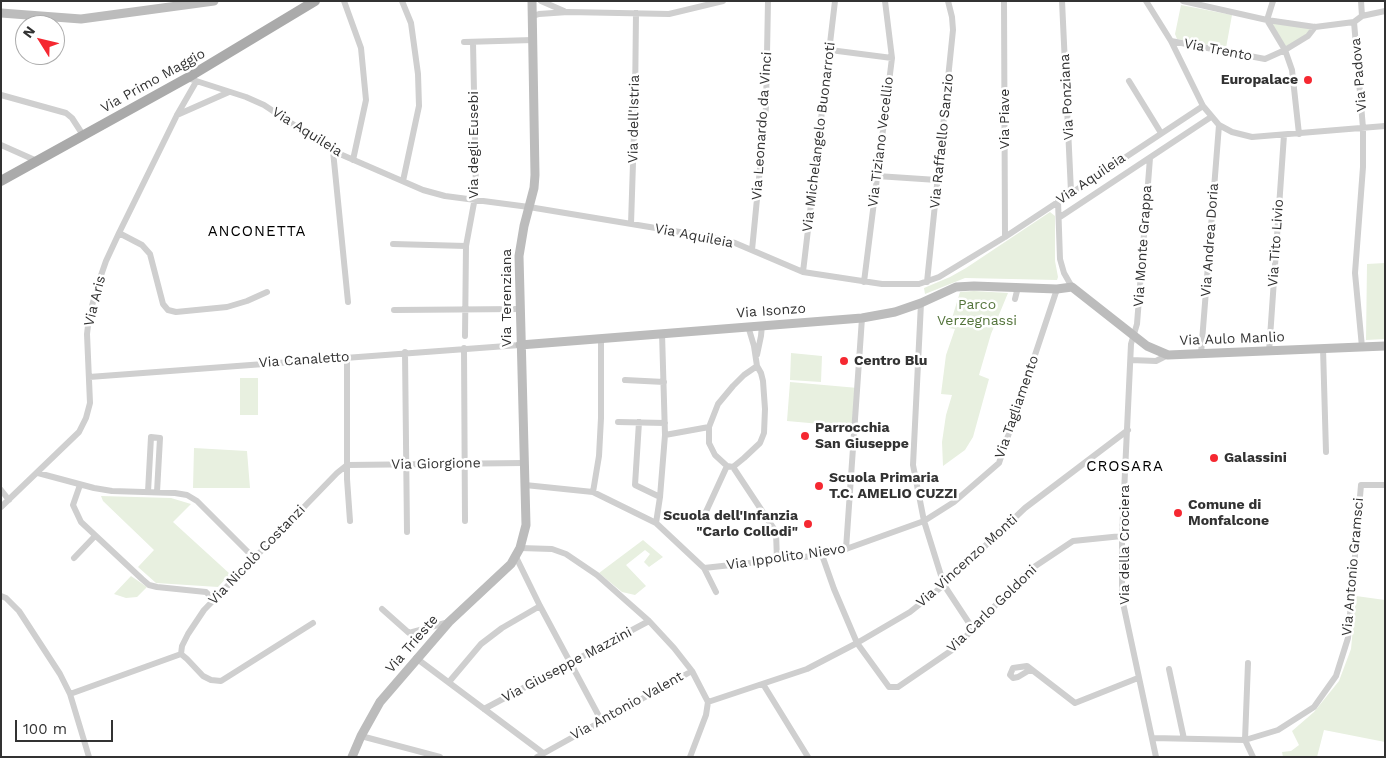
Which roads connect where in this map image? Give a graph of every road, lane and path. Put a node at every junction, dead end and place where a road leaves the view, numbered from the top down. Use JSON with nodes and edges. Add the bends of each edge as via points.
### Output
{"nodes":[{"id":1,"x":214,"y":1,"type":"edge"},
{"id":2,"x":316,"y":1,"type":"edge"},
{"id":3,"x":344,"y":1,"type":"edge"},
{"id":4,"x":402,"y":1,"type":"edge"},
{"id":5,"x":532,"y":1,"type":"edge"},
{"id":6,"x":542,"y":1,"type":"edge"},
{"id":7,"x":723,"y":1,"type":"edge"},
{"id":8,"x":768,"y":1,"type":"edge"},
{"id":9,"x":835,"y":1,"type":"edge"},
{"id":10,"x":885,"y":1,"type":"edge"},
{"id":11,"x":948,"y":1,"type":"edge"},
{"id":12,"x":1004,"y":1,"type":"edge"},
{"id":13,"x":1062,"y":1,"type":"edge"},
{"id":14,"x":1146,"y":1,"type":"edge"},
{"id":15,"x":1183,"y":1,"type":"edge"},
{"id":16,"x":1273,"y":1,"type":"edge"},
{"id":17,"x":1361,"y":1,"type":"edge"},
{"id":18,"x":1385,"y":11,"type":"edge"},
{"id":19,"x":568,"y":12,"type":"junction"},
{"id":20,"x":1,"y":13,"type":"edge"},
{"id":21,"x":636,"y":13,"type":"junction"},
{"id":22,"x":533,"y":16,"type":"junction"},
{"id":23,"x":1362,"y":16,"type":"junction"},
{"id":24,"x":1267,"y":20,"type":"junction"},
{"id":25,"x":1354,"y":22,"type":"junction"},
{"id":26,"x":1315,"y":27,"type":"junction"},
{"id":27,"x":533,"y":40,"type":"junction"},
{"id":28,"x":1171,"y":41,"type":"junction"},
{"id":29,"x":464,"y":42,"type":"dead end"},
{"id":30,"x":473,"y":42,"type":"junction"},
{"id":31,"x":830,"y":50,"type":"junction"},
{"id":32,"x":1285,"y":50,"type":"junction"},
{"id":33,"x":892,"y":58,"type":"junction"},
{"id":34,"x":191,"y":80,"type":"junction"},
{"id":35,"x":1129,"y":81,"type":"dead end"},
{"id":36,"x":229,"y":92,"type":"junction"},
{"id":37,"x":1,"y":95,"type":"edge"},
{"id":38,"x":1203,"y":106,"type":"junction"},
{"id":39,"x":177,"y":115,"type":"junction"},
{"id":40,"x":1211,"y":117,"type":"junction"},
{"id":41,"x":1219,"y":125,"type":"junction"},
{"id":42,"x":1385,"y":126,"type":"edge"},
{"id":43,"x":1363,"y":128,"type":"junction"},
{"id":44,"x":1161,"y":133,"type":"junction"},
{"id":45,"x":1299,"y":134,"type":"junction"},
{"id":46,"x":83,"y":135,"type":"junction"},
{"id":47,"x":1284,"y":135,"type":"junction"},
{"id":48,"x":1,"y":145,"type":"edge"},
{"id":49,"x":333,"y":151,"type":"junction"},
{"id":50,"x":1150,"y":158,"type":"junction"},
{"id":51,"x":37,"y":160,"type":"junction"},
{"id":52,"x":353,"y":160,"type":"junction"},
{"id":53,"x":877,"y":176,"type":"junction"},
{"id":54,"x":937,"y":180,"type":"junction"},
{"id":55,"x":1,"y":181,"type":"edge"},
{"id":56,"x":403,"y":181,"type":"junction"},
{"id":57,"x":1071,"y":192,"type":"junction"},
{"id":58,"x":475,"y":200,"type":"junction"},
{"id":59,"x":1058,"y":201,"type":"junction"},
{"id":60,"x":529,"y":207,"type":"junction"},
{"id":61,"x":1060,"y":217,"type":"junction"},
{"id":62,"x":632,"y":224,"type":"junction"},
{"id":63,"x":119,"y":233,"type":"junction"},
{"id":64,"x":1005,"y":237,"type":"junction"},
{"id":65,"x":393,"y":244,"type":"dead end"},
{"id":66,"x":466,"y":246,"type":"junction"},
{"id":67,"x":752,"y":250,"type":"junction"},
{"id":68,"x":803,"y":272,"type":"junction"},
{"id":69,"x":864,"y":282,"type":"junction"},
{"id":70,"x":927,"y":282,"type":"junction"},
{"id":71,"x":1018,"y":287,"type":"junction"},
{"id":72,"x":1072,"y":287,"type":"junction"},
{"id":73,"x":1057,"y":289,"type":"junction"},
{"id":74,"x":266,"y":292,"type":"dead end"},
{"id":75,"x":1015,"y":299,"type":"dead end"},
{"id":76,"x":348,"y":302,"type":"dead end"},
{"id":77,"x":921,"y":303,"type":"junction"},
{"id":78,"x":465,"y":309,"type":"junction"},
{"id":79,"x":394,"y":310,"type":"dead end"},
{"id":80,"x":520,"y":310,"type":"junction"},
{"id":81,"x":862,"y":318,"type":"junction"},
{"id":82,"x":762,"y":325,"type":"junction"},
{"id":83,"x":748,"y":326,"type":"junction"},
{"id":84,"x":662,"y":333,"type":"junction"},
{"id":85,"x":1134,"y":335,"type":"junction"},
{"id":86,"x":465,"y":336,"type":"dead end"},
{"id":87,"x":602,"y":339,"type":"junction"},
{"id":88,"x":520,"y":345,"type":"junction"},
{"id":89,"x":1385,"y":346,"type":"edge"},
{"id":90,"x":1362,"y":347,"type":"junction"},
{"id":91,"x":464,"y":348,"type":"junction"},
{"id":92,"x":1323,"y":348,"type":"junction"},
{"id":93,"x":405,"y":352,"type":"junction"},
{"id":94,"x":1269,"y":352,"type":"junction"},
{"id":95,"x":1201,"y":354,"type":"junction"},
{"id":96,"x":756,"y":356,"type":"junction"},
{"id":97,"x":1168,"y":356,"type":"junction"},
{"id":98,"x":347,"y":357,"type":"junction"},
{"id":99,"x":1131,"y":360,"type":"junction"},
{"id":100,"x":757,"y":366,"type":"junction"},
{"id":101,"x":89,"y":377,"type":"junction"},
{"id":102,"x":625,"y":380,"type":"dead end"},
{"id":103,"x":664,"y":382,"type":"junction"},
{"id":104,"x":618,"y":422,"type":"dead end"},
{"id":105,"x":639,"y":422,"type":"junction"},
{"id":106,"x":665,"y":423,"type":"junction"},
{"id":107,"x":709,"y":427,"type":"junction"},
{"id":108,"x":1128,"y":430,"type":"junction"},
{"id":109,"x":665,"y":435,"type":"junction"},
{"id":110,"x":1326,"y":452,"type":"dead end"},
{"id":111,"x":524,"y":463,"type":"junction"},
{"id":112,"x":405,"y":464,"type":"junction"},
{"id":113,"x":464,"y":464,"type":"junction"},
{"id":114,"x":347,"y":465,"type":"junction"},
{"id":115,"x":730,"y":467,"type":"junction"},
{"id":116,"x":38,"y":473,"type":"junction"},
{"id":117,"x":80,"y":485,"type":"junction"},
{"id":118,"x":1385,"y":485,"type":"edge"},
{"id":119,"x":525,"y":486,"type":"junction"},
{"id":120,"x":1,"y":490,"type":"edge"},
{"id":121,"x":148,"y":492,"type":"junction"},
{"id":122,"x":157,"y":492,"type":"junction"},
{"id":123,"x":593,"y":492,"type":"junction"},
{"id":124,"x":660,"y":497,"type":"junction"},
{"id":125,"x":8,"y":500,"type":"junction"},
{"id":126,"x":1,"y":507,"type":"edge"},
{"id":127,"x":704,"y":516,"type":"dead end"},
{"id":128,"x":350,"y":521,"type":"dead end"},
{"id":129,"x":465,"y":521,"type":"dead end"},
{"id":130,"x":924,"y":521,"type":"junction"},
{"id":131,"x":656,"y":523,"type":"junction"},
{"id":132,"x":407,"y":532,"type":"dead end"},
{"id":133,"x":95,"y":536,"type":"junction"},
{"id":134,"x":1122,"y":536,"type":"junction"},
{"id":135,"x":846,"y":549,"type":"junction"},
{"id":136,"x":822,"y":555,"type":"junction"},
{"id":137,"x":516,"y":556,"type":"junction"},
{"id":138,"x":74,"y":558,"type":"dead end"},
{"id":139,"x":254,"y":558,"type":"junction"},
{"id":140,"x":777,"y":560,"type":"junction"},
{"id":141,"x":704,"y":568,"type":"junction"},
{"id":142,"x":944,"y":585,"type":"junction"},
{"id":143,"x":716,"y":592,"type":"dead end"},
{"id":144,"x":1,"y":596,"type":"edge"},
{"id":145,"x":213,"y":599,"type":"junction"},
{"id":146,"x":540,"y":606,"type":"junction"},
{"id":147,"x":382,"y":609,"type":"dead end"},
{"id":148,"x":649,"y":621,"type":"junction"},
{"id":149,"x":313,"y":622,"type":"dead end"},
{"id":150,"x":449,"y":622,"type":"junction"},
{"id":151,"x":973,"y":630,"type":"junction"},
{"id":152,"x":857,"y":643,"type":"junction"},
{"id":153,"x":181,"y":654,"type":"junction"},
{"id":154,"x":416,"y":658,"type":"junction"},
{"id":155,"x":570,"y":663,"type":"junction"},
{"id":156,"x":1248,"y":663,"type":"dead end"},
{"id":157,"x":1168,"y":669,"type":"dead end"},
{"id":158,"x":692,"y":671,"type":"junction"},
{"id":159,"x":1033,"y":671,"type":"dead end"},
{"id":160,"x":1138,"y":678,"type":"junction"},
{"id":161,"x":449,"y":682,"type":"junction"},
{"id":162,"x":764,"y":684,"type":"junction"},
{"id":163,"x":70,"y":694,"type":"junction"},
{"id":164,"x":708,"y":702,"type":"junction"},
{"id":165,"x":484,"y":708,"type":"junction"},
{"id":166,"x":601,"y":720,"type":"junction"},
{"id":167,"x":361,"y":736,"type":"junction"},
{"id":168,"x":1152,"y":738,"type":"junction"},
{"id":169,"x":1184,"y":739,"type":"junction"},
{"id":170,"x":1245,"y":740,"type":"junction"},
{"id":171,"x":540,"y":755,"type":"edge"},
{"id":172,"x":89,"y":757,"type":"edge"},
{"id":173,"x":352,"y":757,"type":"edge"},
{"id":174,"x":440,"y":757,"type":"edge"},
{"id":175,"x":690,"y":757,"type":"edge"},
{"id":176,"x":808,"y":757,"type":"edge"},
{"id":177,"x":1156,"y":757,"type":"edge"},
{"id":178,"x":1253,"y":757,"type":"edge"}],
"edges":[{"from":1,"to":20,"type":"street","via":[[81,18]]},
{"from":2,"to":34,"type":"main road","name":"Via Primo Maggio"},
{"from":3,"to":52,"type":"street","via":[[361,48],[366,100]]},
{"from":4,"to":56,"type":"street","via":[[411,23],[419,106]]},
{"from":5,"to":22,"type":"street","name":"Via Terenziana"},
{"from":6,"to":19,"type":"street"},
{"from":7,"to":21,"type":"street","via":[[669,14]]},
{"from":8,"to":67,"type":"street","name":"Via Leonardo da Vinci","via":[[766,107]]},
{"from":9,"to":31,"type":"street","name":"Via Michelangelo Buonarroti"},
{"from":10,"to":33,"type":"street","name":"Via Tiziano Vecellio"},
{"from":11,"to":54,"type":"street","name":"Via Raffaello Sanzio","via":[[953,30]]},
{"from":12,"to":64,"type":"street","name":"Via Piave"},
{"from":13,"to":57,"type":"street","name":"Via Ponziana"},
{"from":14,"to":28,"type":"street"},
{"from":15,"to":24,"type":"street"},
{"from":16,"to":24,"type":"street"},
{"from":17,"to":23,"type":"street"},
{"from":18,"to":23,"type":"street"},
{"from":19,"to":21,"type":"street"},
{"from":19,"to":22,"type":"street"},
{"from":21,"to":62,"type":"street","name":"Via dell'Istria"},
{"from":22,"to":27,"type":"street","name":"Via Terenziana"},
{"from":23,"to":25,"type":"street"},
{"from":24,"to":26,"type":"street"},
{"from":24,"to":32,"type":"street"},
{"from":25,"to":26,"type":"street"},
{"from":25,"to":43,"type":"street","name":"Via Padova"},
{"from":26,"to":32,"type":"street","name":"Via Trento","via":[[1308,36]]},
{"from":27,"to":30,"type":"street"},
{"from":27,"to":60,"type":"street","name":"Via Terenziana","via":[[535,175]]},
{"from":28,"to":32,"type":"street","name":"Via Trento","via":[[1265,59]]},
{"from":28,"to":38,"type":"street"},
{"from":29,"to":30,"type":"street"},
{"from":30,"to":58,"type":"street","name":"Via degli Eusebi"},
{"from":31,"to":33,"type":"street"},
{"from":31,"to":68,"type":"street","name":"Via Michelangelo Buonarroti"},
{"from":32,"to":45,"type":"street","via":[[1292,70]]},
{"from":33,"to":53,"type":"street","name":"Via Tiziano Vecellio"},
{"from":34,"to":36,"type":"street","name":"Via Aquileia"},
{"from":34,"to":39,"type":"street","name":"Via Aris"},
{"from":34,"to":46,"type":"main road","name":"Via Primo Maggio"},
{"from":35,"to":44,"type":"street"},
{"from":36,"to":39,"type":"street"},
{"from":36,"to":49,"type":"street","name":"Via Aquileia","via":[[264,105]]},
{"from":37,"to":46,"type":"street","via":[[66,113]]},
{"from":38,"to":40,"type":"street"},
{"from":38,"to":44,"type":"street","name":"Via Aquileia"},
{"from":39,"to":63,"type":"street","name":"Via Aris"},
{"from":40,"to":41,"type":"street"},
{"from":40,"to":50,"type":"street","name":"Via Aquileia"},
{"from":41,"to":47,"type":"street","via":[[1252,137]]},
{"from":41,"to":95,"type":"street","name":"Via Andrea Doria"},
{"from":42,"to":43,"type":"street"},
{"from":43,"to":45,"type":"street"},
{"from":43,"to":90,"type":"street","name":"Via Padova","via":[[1355,273]]},
{"from":44,"to":57,"type":"street","name":"Via Aquileia"},
{"from":45,"to":47,"type":"street"},
{"from":46,"to":51,"type":"main road","name":"Via Primo Maggio"},
{"from":47,"to":94,"type":"street","name":"Via Tito Livio"},
{"from":48,"to":51,"type":"street"},
{"from":49,"to":52,"type":"street","name":"Via Aquileia"},
{"from":49,"to":76,"type":"street"},
{"from":50,"to":61,"type":"street","name":"Via Aquileia"},
{"from":50,"to":85,"type":"street","name":"Via Monte Grappa"},
{"from":51,"to":55,"type":"main road","name":"Via Primo Maggio"},
{"from":52,"to":56,"type":"street","name":"Via Aquileia"},
{"from":53,"to":54,"type":"street"},
{"from":53,"to":69,"type":"street","name":"Via Tiziano Vecellio"},
{"from":54,"to":70,"type":"street","name":"Via Raffaello Sanzio"},
{"from":56,"to":58,"type":"street","name":"Via Aquileia","via":[[444,196]]},
{"from":57,"to":59,"type":"street","name":"Via Aquileia"},
{"from":58,"to":60,"type":"street","name":"Via Aquileia"},
{"from":58,"to":66,"type":"street","name":"Via degli Eusebi"},
{"from":59,"to":61,"type":"street","name":"Via Aulo Manlio"},
{"from":59,"to":64,"type":"street","name":"Via Aquileia"},
{"from":60,"to":62,"type":"street","name":"Via Aquileia"},
{"from":60,"to":80,"type":"street","name":"Via Terenziana","via":[[519,256]]},
{"from":61,"to":72,"type":"street","name":"Via Aulo Manlio","via":[[1060,259]]},
{"from":62,"to":67,"type":"street","name":"Via Aquileia","via":[[716,238]]},
{"from":63,"to":74,"type":"street","via":[[142,245],[150,254],[163,304],[168,310],[227,307]]},
{"from":63,"to":101,"type":"street","name":"Via Aris","via":[[103,268],[89,317]]},
{"from":64,"to":70,"type":"street","name":"Via Aquileia"},
{"from":65,"to":66,"type":"street"},
{"from":66,"to":78,"type":"street","name":"Via degli Eusebi"},
{"from":67,"to":68,"type":"street","name":"Via Aquileia"},
{"from":68,"to":69,"type":"street","name":"Via Aquileia"},
{"from":69,"to":70,"type":"street","name":"Via Aquileia"},
{"from":71,"to":73,"type":"street","name":"Via Isonzo"},
{"from":71,"to":75,"type":"street"},
{"from":71,"to":77,"type":"street","name":"Via Isonzo","via":[[956,287]]},
{"from":72,"to":73,"type":"street","name":"Via Isonzo"},
{"from":72,"to":85,"type":"street","name":"Via Aulo Manlio"},
{"from":73,"to":130,"type":"street","name":"Via Tagliamento","via":[[999,463],[954,502]]},
{"from":77,"to":81,"type":"street","name":"Via Isonzo"},
{"from":77,"to":130,"type":"street","via":[[914,465]]},
{"from":78,"to":79,"type":"street"},
{"from":78,"to":80,"type":"street"},
{"from":78,"to":86,"type":"street","name":"Via degli Eusebi"},
{"from":80,"to":88,"type":"street","name":"Via Terenziana"},
{"from":81,"to":82,"type":"street","name":"Via Isonzo"},
{"from":81,"to":135,"type":"street"},
{"from":82,"to":83,"type":"street","name":"Via Isonzo"},
{"from":82,"to":96,"type":"street"},
{"from":83,"to":84,"type":"street","name":"Via Isonzo"},
{"from":83,"to":96,"type":"street"},
{"from":84,"to":87,"type":"street","name":"Via Isonzo"},
{"from":84,"to":103,"type":"street"},
{"from":85,"to":97,"type":"street","name":"Via Aulo Manlio"},
{"from":85,"to":99,"type":"street","name":"Via della Crociera"},
{"from":87,"to":88,"type":"street","name":"Via Isonzo"},
{"from":87,"to":123,"type":"street","via":[[601,418]]},
{"from":88,"to":91,"type":"street","name":"Via Canaletto"},
{"from":88,"to":111,"type":"street","name":"Via Terenziana"},
{"from":89,"to":90,"type":"street","name":"Via Aulo Manlio"},
{"from":90,"to":92,"type":"street","name":"Via Aulo Manlio"},
{"from":91,"to":93,"type":"street","name":"Via Canaletto"},
{"from":91,"to":113,"type":"street"},
{"from":92,"to":94,"type":"street","name":"Via Aulo Manlio"},
{"from":92,"to":110,"type":"street"},
{"from":93,"to":98,"type":"street","name":"Via Canaletto"},
{"from":93,"to":112,"type":"street"},
{"from":94,"to":95,"type":"street","name":"Via Aulo Manlio"},
{"from":95,"to":97,"type":"street","name":"Via Aulo Manlio"},
{"from":96,"to":100,"type":"street"},
{"from":97,"to":99,"type":"street","via":[[1156,361]]},
{"from":98,"to":101,"type":"street","name":"Via Canaletto"},
{"from":98,"to":114,"type":"street"},
{"from":99,"to":108,"type":"street","name":"Via della Crociera"},
{"from":100,"to":107,"type":"street","via":[[744,374],[718,404]]},
{"from":100,"to":115,"type":"street","via":[[762,373],[766,409],[764,433],[760,444]]},
{"from":101,"to":116,"type":"street","name":"Via Aris","via":[[90,402],[79,432]]},
{"from":102,"to":103,"type":"street"},
{"from":103,"to":106,"type":"street"},
{"from":104,"to":105,"type":"street"},
{"from":105,"to":106,"type":"street"},
{"from":105,"to":124,"type":"street","via":[[636,485]]},
{"from":106,"to":109,"type":"street"},
{"from":107,"to":109,"type":"street"},
{"from":107,"to":115,"type":"street","via":[[709,443],[715,455]]},
{"from":108,"to":134,"type":"street","name":"Via della Crociera"},
{"from":108,"to":142,"type":"street","name":"Via Vincenzo Monti","via":[[1025,508]]},
{"from":109,"to":124,"type":"street"},
{"from":111,"to":113,"type":"street","name":"Via Giorgione"},
{"from":111,"to":119,"type":"street","name":"Via Terenziana"},
{"from":112,"to":113,"type":"street","name":"Via Giorgione"},
{"from":112,"to":114,"type":"street","name":"Via Giorgione"},
{"from":112,"to":132,"type":"street"},
{"from":113,"to":129,"type":"street"},
{"from":114,"to":128,"type":"street"},
{"from":114,"to":139,"type":"street","name":"Via Nicolò Costanzi"},
{"from":115,"to":127,"type":"street"},
{"from":115,"to":140,"type":"street","via":[[776,532]]},
{"from":116,"to":117,"type":"street"},
{"from":116,"to":125,"type":"street","name":"Via Aris"},
{"from":117,"to":121,"type":"street","via":[[112,491]]},
{"from":117,"to":133,"type":"street","via":[[73,505],[81,522]]},
{"from":118,"to":170,"type":"street","name":"Via Antonio Gramsci","via":[[1361,485],[1348,638],[1336,676],[1314,707],[1278,730]]},
{"from":119,"to":123,"type":"street","name":"Via Ippolito Nievo"},
{"from":119,"to":137,"type":"street","name":"Via Terenziana","via":[[526,526]]},
{"from":120,"to":125,"type":"street"},
{"from":121,"to":122,"type":"street"},
{"from":121,"to":122,"type":"street","via":[[151,436],[160,438]]},
{"from":122,"to":139,"type":"street","via":[[187,495],[197,501]]},
{"from":123,"to":131,"type":"street","name":"Via Ippolito Nievo"},
{"from":124,"to":131,"type":"street"},
{"from":125,"to":126,"type":"street","name":"Via Aris"},
{"from":130,"to":135,"type":"street","name":"Via Ippolito Nievo"},
{"from":130,"to":142,"type":"street"},
{"from":131,"to":141,"type":"street","name":"Via Ippolito Nievo"},
{"from":133,"to":138,"type":"street"},
{"from":133,"to":145,"type":"street","via":[[150,585],[206,592]]},
{"from":134,"to":151,"type":"street","name":"Via Carlo Goldoni","via":[[1073,541],[1028,571]]},
{"from":134,"to":160,"type":"street","name":"Via della Crociera","via":[[1123,603]]},
{"from":135,"to":136,"type":"street","name":"Via Ippolito Nievo"},
{"from":136,"to":140,"type":"street","name":"Via Ippolito Nievo"},
{"from":136,"to":152,"type":"street"},
{"from":137,"to":146,"type":"street"},
{"from":137,"to":148,"type":"street","via":[[552,549],[566,554],[597,575]]},
{"from":137,"to":150,"type":"street","name":"Via Trieste"},
{"from":139,"to":145,"type":"street","name":"Via Nicolò Costanzi"},
{"from":140,"to":141,"type":"street","name":"Via Ippolito Nievo"},
{"from":141,"to":143,"type":"street","name":"Via Ippolito Nievo"},
{"from":142,"to":151,"type":"street"},
{"from":142,"to":152,"type":"street","name":"Via Vincenzo Monti","via":[[910,612]]},
{"from":144,"to":163,"type":"street","via":[[19,611]]},
{"from":145,"to":153,"type":"street","name":"Via Nicolò Costanzi","via":[[195,621]]},
{"from":146,"to":155,"type":"street"},
{"from":146,"to":161,"type":"street","via":[[481,644]]},
{"from":147,"to":150,"type":"street","via":[[409,633]]},
{"from":148,"to":155,"type":"street","name":"Via Giuseppe Mazzini"},
{"from":148,"to":158,"type":"street"},
{"from":149,"to":153,"type":"street","via":[[221,681],[203,676]]},
{"from":150,"to":154,"type":"street","name":"Via Trieste"},
{"from":151,"to":152,"type":"street","name":"Via Carlo Goldoni","via":[[955,648],[898,687],[889,687]]},
{"from":152,"to":162,"type":"street","name":"Via Vincenzo Monti","via":[[807,669]]},
{"from":153,"to":163,"type":"street"},
{"from":154,"to":161,"type":"street"},
{"from":154,"to":167,"type":"street","name":"Via Trieste","via":[[380,702]]},
{"from":155,"to":165,"type":"street","name":"Via Giuseppe Mazzini"},
{"from":155,"to":166,"type":"street"},
{"from":156,"to":170,"type":"street"},
{"from":157,"to":169,"type":"street"},
{"from":158,"to":164,"type":"street"},
{"from":158,"to":166,"type":"street","name":"Via Antonio Valent"},
{"from":159,"to":160,"type":"street","via":[[1074,704]]},
{"from":160,"to":168,"type":"street","name":"Via della Crociera"},
{"from":161,"to":165,"type":"street"},
{"from":162,"to":164,"type":"street","name":"Via Vincenzo Monti"},
{"from":162,"to":176,"type":"street"},
{"from":163,"to":172,"type":"street"},
{"from":164,"to":175,"type":"street"},
{"from":165,"to":171,"type":"street"},
{"from":166,"to":171,"type":"street","name":"Via Antonio Valent"},
{"from":167,"to":173,"type":"street","name":"Via Trieste"},
{"from":167,"to":174,"type":"street"},
{"from":168,"to":169,"type":"street","name":"Via Antonio Gramsci"},
{"from":168,"to":177,"type":"street","name":"Via della Crociera"},
{"from":169,"to":170,"type":"street","name":"Via Antonio Gramsci"},
{"from":170,"to":178,"type":"street"}]}
